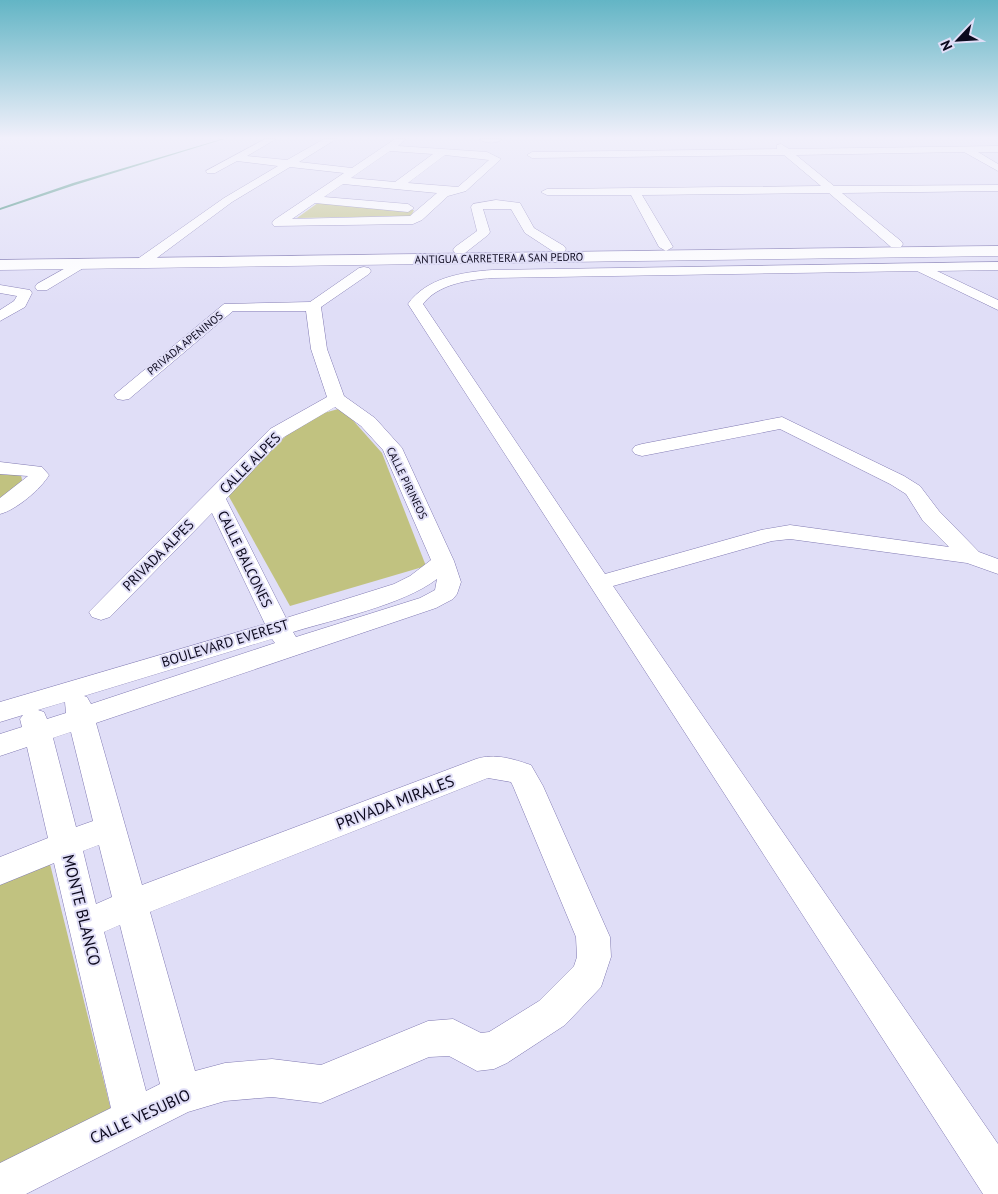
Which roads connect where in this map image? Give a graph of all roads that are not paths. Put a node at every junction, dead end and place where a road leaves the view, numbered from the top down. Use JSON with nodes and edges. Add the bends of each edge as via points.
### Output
{"nodes":[{"id":1,"x":238,"y":195,"type":"edge"},
{"id":2,"x":250,"y":195,"type":"edge"},
{"id":3,"x":319,"y":195,"type":"edge"},
{"id":4,"x":442,"y":195,"type":"edge"},
{"id":5,"x":637,"y":195,"type":"edge"},
{"id":6,"x":838,"y":195,"type":"edge"},
{"id":7,"x":313,"y":199,"type":"junction"},
{"id":8,"x":424,"y":209,"type":"junction"},
{"id":9,"x":998,"y":242,"type":"edge"},
{"id":10,"x":896,"y":244,"type":"junction"},
{"id":11,"x":666,"y":247,"type":"junction"},
{"id":12,"x":559,"y":249,"type":"junction"},
{"id":13,"x":460,"y":250,"type":"junction"},
{"id":14,"x":998,"y":251,"type":"edge"},
{"id":15,"x":0,"y":256,"type":"edge"},
{"id":16,"x":156,"y":259,"type":"junction"},
{"id":17,"x":80,"y":264,"type":"junction"},
{"id":18,"x":0,"y":265,"type":"edge"},
{"id":19,"x":998,"y":266,"type":"edge"},
{"id":20,"x":918,"y":267,"type":"junction"},
{"id":21,"x":364,"y":271,"type":"dead end"},
{"id":22,"x":42,"y":287,"type":"dead end"},
{"id":23,"x":0,"y":289,"type":"edge"},
{"id":24,"x":313,"y":306,"type":"junction"},
{"id":25,"x":998,"y":306,"type":"edge"},
{"id":26,"x":0,"y":316,"type":"edge"},
{"id":27,"x":123,"y":395,"type":"dead end"},
{"id":28,"x":336,"y":399,"type":"junction"},
{"id":29,"x":642,"y":450,"type":"dead end"},
{"id":30,"x":0,"y":468,"type":"edge"},
{"id":31,"x":215,"y":498,"type":"junction"},
{"id":32,"x":0,"y":508,"type":"edge"},
{"id":33,"x":971,"y":557,"type":"junction"},
{"id":34,"x":444,"y":561,"type":"junction"},
{"id":35,"x":998,"y":567,"type":"edge"},
{"id":36,"x":599,"y":582,"type":"junction"},
{"id":37,"x":445,"y":594,"type":"joint"},
{"id":38,"x":101,"y":612,"type":"dead end"},
{"id":39,"x":283,"y":637,"type":"junction"},
{"id":40,"x":77,"y":703,"type":"junction"},
{"id":41,"x":23,"y":716,"type":"edge"},
{"id":42,"x":0,"y":745,"type":"edge"},
{"id":43,"x":110,"y":827,"type":"junction"},
{"id":44,"x":65,"y":845,"type":"junction"},
{"id":45,"x":0,"y":871,"type":"edge"},
{"id":46,"x":131,"y":904,"type":"junction"},
{"id":47,"x":85,"y":926,"type":"junction"},
{"id":48,"x":594,"y":957,"type":"joint"},
{"id":49,"x":182,"y":1094,"type":"junction"},
{"id":50,"x":134,"y":1118,"type":"junction"},
{"id":51,"x":998,"y":1180,"type":"edge"},
{"id":52,"x":0,"y":1185,"type":"edge"}],
"edges":[{"from":1,"to":16,"type":"street"},
{"from":2,"to":16,"type":"street"},
{"from":3,"to":7,"type":"street"},
{"from":4,"to":8,"type":"street"},
{"from":5,"to":11,"type":"street"},
{"from":6,"to":10,"type":"street"},
{"from":7,"to":8,"type":"street"},
{"from":7,"to":8,"type":"street","via":[[278,223],[405,221],[418,218]]},
{"from":9,"to":10,"type":"main road","name":"ANTIGUA CARRETERA A SAN PEDRO"},
{"from":10,"to":11,"type":"main road","name":"ANTIGUA CARRETERA A SAN PEDRO"},
{"from":11,"to":12,"type":"main road","name":"ANTIGUA CARRETERA A SAN PEDRO"},
{"from":12,"to":13,"type":"main road","name":"ANTIGUA CARRETERA A SAN PEDRO"},
{"from":12,"to":13,"type":"street","via":[[529,230],[516,206],[485,204],[477,207],[484,232]]},
{"from":13,"to":16,"type":"main road","name":"ANTIGUA CARRETERA A SAN PEDRO"},
{"from":14,"to":16,"type":"main road","name":"ANTIGUA CARRETERA A SAN PEDRO"},
{"from":15,"to":16,"type":"main road","name":"ANTIGUA CARRETERA A SAN PEDRO"},
{"from":16,"to":17,"type":"main road","name":"ANTIGUA CARRETERA A SAN PEDRO"},
{"from":17,"to":18,"type":"main road","name":"ANTIGUA CARRETERA A SAN PEDRO"},
{"from":17,"to":22,"type":"street"},
{"from":19,"to":20,"type":"street"},
{"from":20,"to":25,"type":"street"},
{"from":20,"to":36,"type":"street","via":[[492,274],[454,281],[422,295],[415,304],[429,327]]},
{"from":21,"to":24,"type":"street"},
{"from":23,"to":26,"type":"street","via":[[25,292],[16,307]]},
{"from":24,"to":27,"type":"street","name":"PRIVADA APENINOS","via":[[229,307]]},
{"from":24,"to":28,"type":"street","via":[[320,349]]},
{"from":28,"to":31,"type":"street","name":"CALLE ALPES","via":[[277,434]]},
{"from":28,"to":34,"type":"street","name":"CALLE PIRINEOS","via":[[368,422],[392,448]]},
{"from":29,"to":33,"type":"street","via":[[782,423],[913,490],[936,522]]},
{"from":30,"to":32,"type":"street","via":[[35,471],[39,475],[35,482]]},
{"from":31,"to":38,"type":"street","name":"PRIVADA ALPES"},
{"from":31,"to":39,"type":"street","name":"CALLE BALCONES"},
{"from":33,"to":35,"type":"street"},
{"from":33,"to":36,"type":"street","via":[[790,532]]},
{"from":34,"to":37,"type":"street","name":"CALLE PIRINEOS","via":[[450,582]]},
{"from":34,"to":39,"type":"street","name":"BOULEVARD EVEREST","via":[[413,586]]},
{"from":36,"to":51,"type":"street"},
{"from":37,"to":39,"type":"street","name":"BOULEVARD EVEREST","via":[[428,603]]},
{"from":39,"to":40,"type":"street","name":"BOULEVARD EVEREST"},
{"from":40,"to":41,"type":"street","name":"BOULEVARD EVEREST"},
{"from":40,"to":43,"type":"street"},
{"from":41,"to":42,"type":"street","name":"BOULEVARD EVEREST"},
{"from":41,"to":44,"type":"street","name":"MONTE BLANCO"},
{"from":43,"to":44,"type":"street"},
{"from":43,"to":46,"type":"street"},
{"from":44,"to":45,"type":"street"},
{"from":44,"to":47,"type":"street","name":"MONTE BLANCO"},
{"from":46,"to":47,"type":"street","name":"PRIVADA MIRALES"},
{"from":46,"to":48,"type":"street","name":"PRIVADA MIRALES","via":[[486,767],[502,768],[521,773],[535,799],[593,937]]},
{"from":46,"to":49,"type":"street"},
{"from":47,"to":50,"type":"street","name":"MONTE BLANCO"},
{"from":48,"to":49,"type":"street","name":"CALLE VESUBIO","via":[[589,975],[552,1013],[494,1050],[477,1052],[453,1038],[428,1039],[321,1084],[272,1078],[225,1082]]},
{"from":49,"to":50,"type":"street","name":"CALLE VESUBIO"},
{"from":50,"to":52,"type":"street","name":"CALLE VESUBIO"}]}
